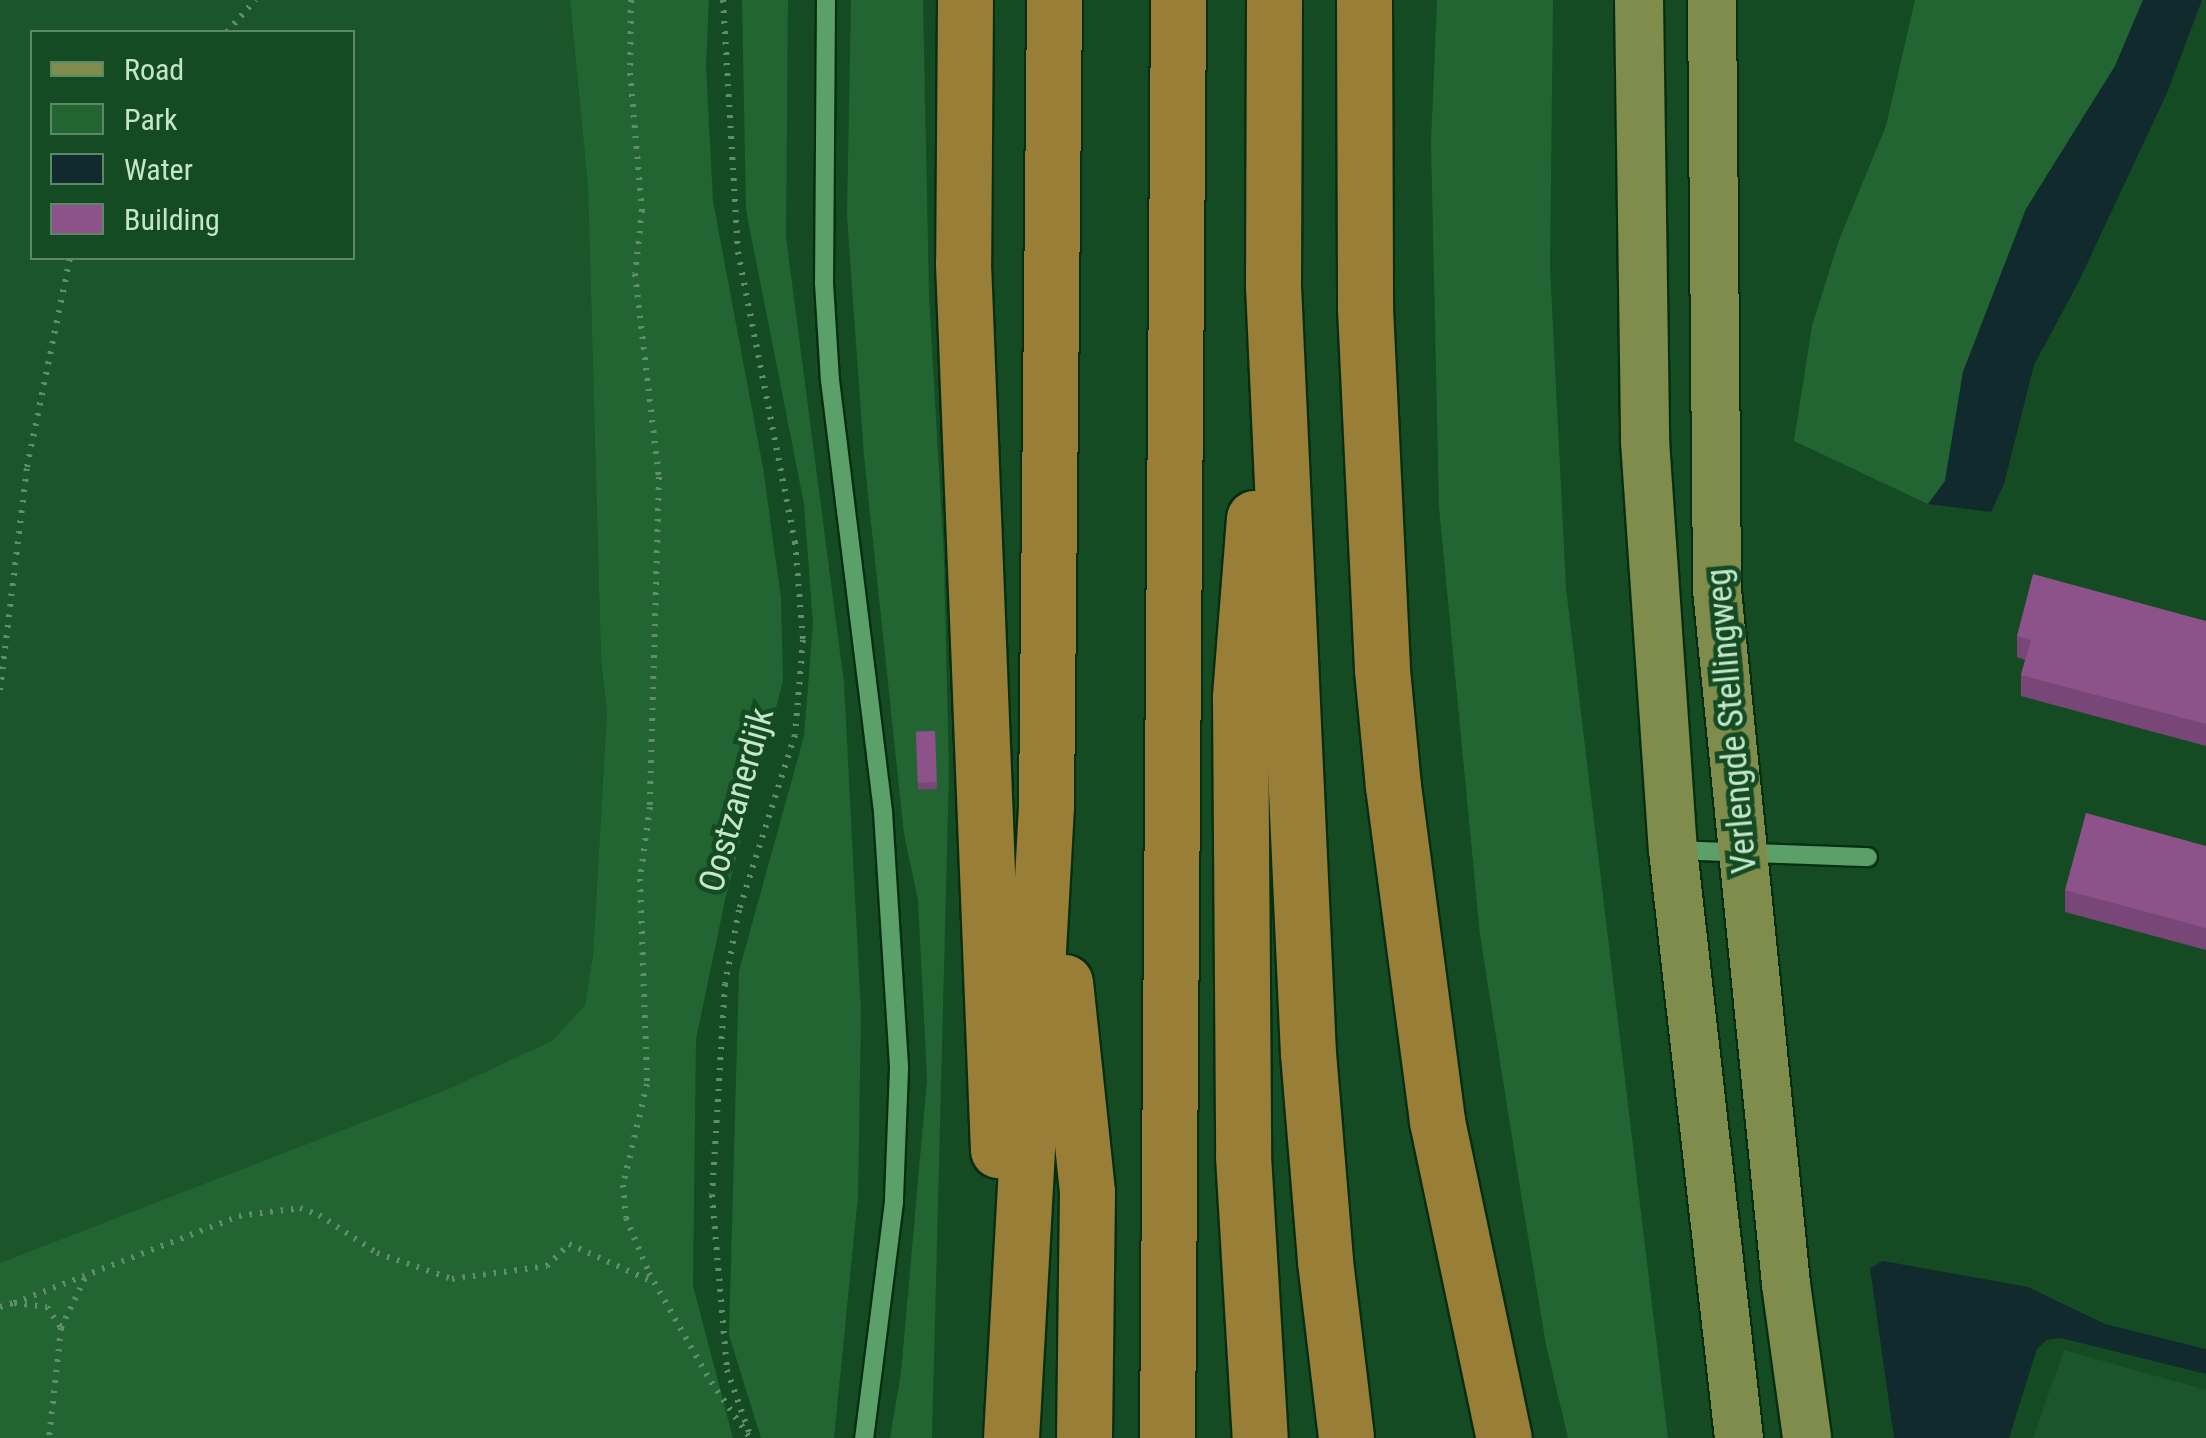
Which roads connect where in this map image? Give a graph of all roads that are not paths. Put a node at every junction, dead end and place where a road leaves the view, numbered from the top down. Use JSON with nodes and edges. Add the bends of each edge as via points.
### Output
{"nodes":[{"id":1,"x":826,"y":0,"type":"edge"},
{"id":2,"x":965,"y":0,"type":"edge"},
{"id":3,"x":1054,"y":0,"type":"edge"},
{"id":4,"x":1178,"y":0,"type":"edge"},
{"id":5,"x":1274,"y":0,"type":"edge"},
{"id":6,"x":1364,"y":0,"type":"edge"},
{"id":7,"x":1638,"y":0,"type":"edge"},
{"id":8,"x":1712,"y":0,"type":"edge"},
{"id":9,"x":1273,"y":286,"type":"junction"},
{"id":10,"x":1046,"y":806,"type":"junction"},
{"id":11,"x":1673,"y":850,"type":"junction"},
{"id":12,"x":1744,"y":850,"type":"junction"},
{"id":13,"x":1868,"y":857,"type":"dead end"},
{"id":14,"x":1012,"y":1433,"type":"edge"},
{"id":15,"x":864,"y":1438,"type":"edge"},
{"id":16,"x":1084,"y":1438,"type":"edge"},
{"id":17,"x":1167,"y":1438,"type":"edge"},
{"id":18,"x":1260,"y":1438,"type":"edge"},
{"id":19,"x":1346,"y":1438,"type":"edge"},
{"id":20,"x":1504,"y":1438,"type":"edge"},
{"id":21,"x":1739,"y":1438,"type":"edge"},
{"id":22,"x":1807,"y":1438,"type":"edge"}],
"edges":[{"from":1,"to":15,"type":"lane","via":[[830,380],[883,812],[900,1069],[894,1202]]},
{"from":2,"to":14,"type":"highway","via":[[963,263]]},
{"from":3,"to":10,"type":"highway"},
{"from":4,"to":17,"type":"highway"},
{"from":5,"to":9,"type":"highway"},
{"from":6,"to":20,"type":"highway","via":[[1365,308],[1393,786],[1437,1121]]},
{"from":7,"to":11,"type":"main road","name":"Verlengde Stellingweg","via":[[1645,441]]},
{"from":8,"to":12,"type":"main road","name":"Verlengde Stellingweg","via":[[1717,590]]},
{"from":9,"to":18,"type":"highway","via":[[1240,697],[1243,1156]]},
{"from":9,"to":19,"type":"highway","via":[[1308,1053]]},
{"from":10,"to":14,"type":"highway"},
{"from":10,"to":16,"type":"highway","via":[[1087,1192]]},
{"from":11,"to":12,"type":"lane"},
{"from":11,"to":21,"type":"main road","name":"Verlengde Stellingweg"},
{"from":12,"to":13,"type":"lane"},
{"from":12,"to":22,"type":"main road","name":"Verlengde Stellingweg"}]}
